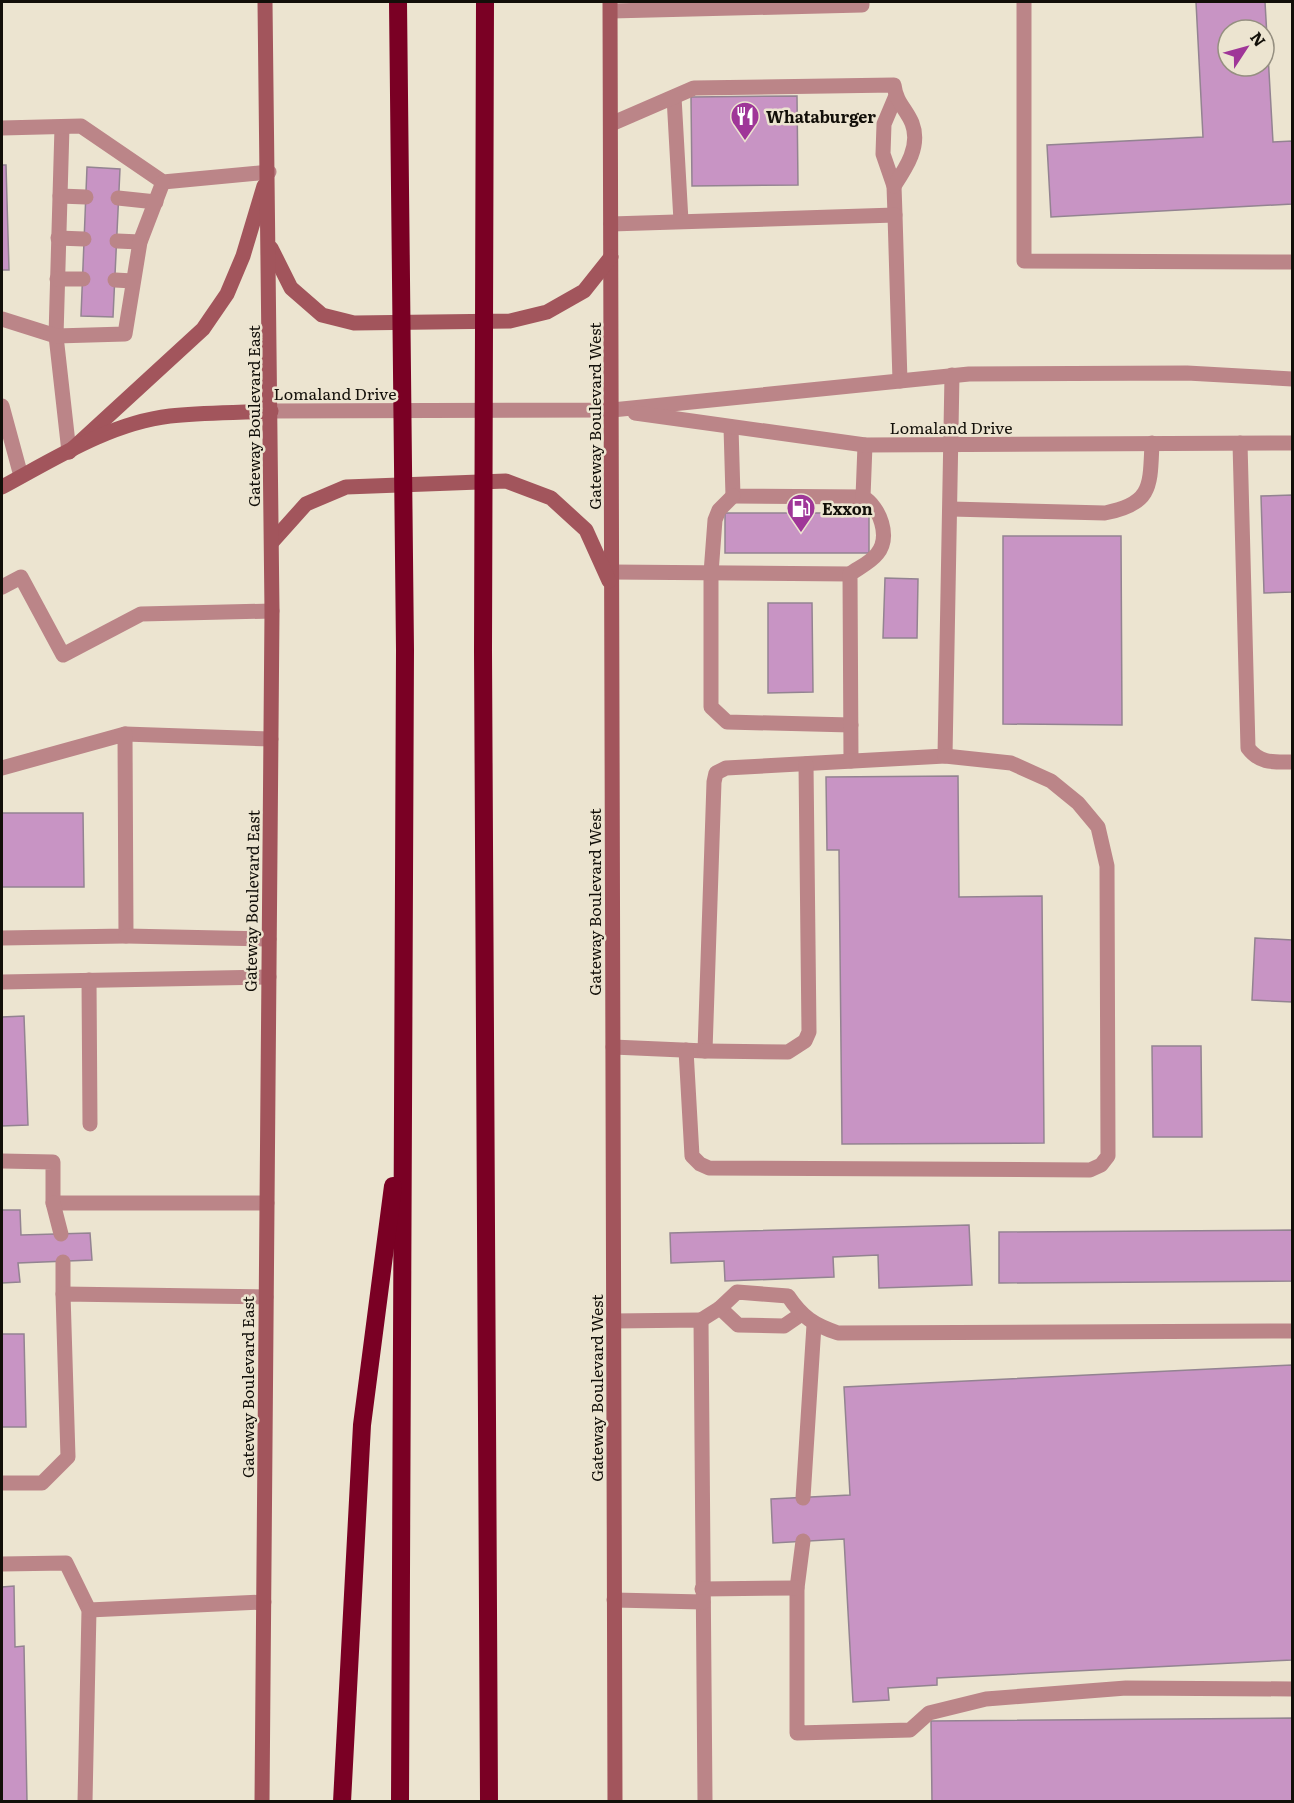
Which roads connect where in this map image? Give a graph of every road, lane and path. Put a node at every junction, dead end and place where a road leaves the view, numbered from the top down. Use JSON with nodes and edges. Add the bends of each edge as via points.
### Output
{"nodes":[{"id":1,"x":265,"y":2,"type":"edge"},
{"id":2,"x":398,"y":2,"type":"edge"},
{"id":3,"x":485,"y":2,"type":"edge"},
{"id":4,"x":862,"y":2,"type":"edge"},
{"id":5,"x":1024,"y":2,"type":"edge"},
{"id":6,"x":722,"y":5,"type":"edge"},
{"id":7,"x":610,"y":6,"type":"edge"},
{"id":8,"x":674,"y":97,"type":"junction"},
{"id":9,"x":895,"y":98,"type":"junction"},
{"id":10,"x":611,"y":124,"type":"junction"},
{"id":11,"x":62,"y":127,"type":"junction"},
{"id":12,"x":2,"y":128,"type":"edge"},
{"id":13,"x":269,"y":172,"type":"junction"},
{"id":14,"x":163,"y":182,"type":"junction"},
{"id":15,"x":894,"y":186,"type":"junction"},
{"id":16,"x":60,"y":196,"type":"junction"},
{"id":17,"x":86,"y":197,"type":"dead end"},
{"id":18,"x":118,"y":198,"type":"dead end"},
{"id":19,"x":156,"y":202,"type":"junction"},
{"id":20,"x":895,"y":215,"type":"junction"},
{"id":21,"x":681,"y":221,"type":"junction"},
{"id":22,"x":612,"y":224,"type":"junction"},
{"id":23,"x":58,"y":238,"type":"junction"},
{"id":24,"x":84,"y":239,"type":"dead end"},
{"id":25,"x":117,"y":241,"type":"dead end"},
{"id":26,"x":140,"y":242,"type":"junction"},
{"id":27,"x":270,"y":246,"type":"junction"},
{"id":28,"x":612,"y":257,"type":"junction"},
{"id":29,"x":1293,"y":262,"type":"edge"},
{"id":30,"x":57,"y":279,"type":"junction"},
{"id":31,"x":83,"y":279,"type":"dead end"},
{"id":32,"x":115,"y":280,"type":"dead end"},
{"id":33,"x":133,"y":281,"type":"junction"},
{"id":34,"x":2,"y":319,"type":"edge"},
{"id":35,"x":56,"y":336,"type":"junction"},
{"id":36,"x":952,"y":375,"type":"junction"},
{"id":37,"x":1293,"y":379,"type":"edge"},
{"id":38,"x":900,"y":381,"type":"junction"},
{"id":39,"x":2,"y":406,"type":"edge"},
{"id":40,"x":612,"y":410,"type":"junction"},
{"id":41,"x":271,"y":411,"type":"junction"},
{"id":42,"x":731,"y":427,"type":"junction"},
{"id":43,"x":1152,"y":443,"type":"junction"},
{"id":44,"x":1240,"y":443,"type":"junction"},
{"id":45,"x":1293,"y":443,"type":"edge"},
{"id":46,"x":865,"y":445,"type":"junction"},
{"id":47,"x":951,"y":445,"type":"junction"},
{"id":48,"x":69,"y":452,"type":"junction"},
{"id":49,"x":21,"y":476,"type":"junction"},
{"id":50,"x":2,"y":487,"type":"edge"},
{"id":51,"x":733,"y":496,"type":"junction"},
{"id":52,"x":863,"y":497,"type":"junction"},
{"id":53,"x":951,"y":509,"type":"junction"},
{"id":54,"x":272,"y":542,"type":"junction"},
{"id":55,"x":711,"y":573,"type":"junction"},
{"id":56,"x":850,"y":574,"type":"junction"},
{"id":57,"x":612,"y":579,"type":"junction"},
{"id":58,"x":2,"y":587,"type":"edge"},
{"id":59,"x":272,"y":611,"type":"junction"},
{"id":60,"x":851,"y":725,"type":"junction"},
{"id":61,"x":125,"y":734,"type":"junction"},
{"id":62,"x":271,"y":739,"type":"junction"},
{"id":63,"x":945,"y":756,"type":"junction"},
{"id":64,"x":851,"y":761,"type":"junction"},
{"id":65,"x":1293,"y":762,"type":"edge"},
{"id":66,"x":806,"y":764,"type":"junction"},
{"id":67,"x":2,"y":768,"type":"edge"},
{"id":68,"x":126,"y":936,"type":"junction"},
{"id":69,"x":2,"y":938,"type":"edge"},
{"id":70,"x":269,"y":939,"type":"junction"},
{"id":71,"x":268,"y":977,"type":"junction"},
{"id":72,"x":89,"y":980,"type":"junction"},
{"id":73,"x":2,"y":982,"type":"edge"},
{"id":74,"x":613,"y":1047,"type":"junction"},
{"id":75,"x":686,"y":1050,"type":"junction"},
{"id":76,"x":705,"y":1051,"type":"junction"},
{"id":77,"x":403,"y":1107,"type":"junction"},
{"id":78,"x":90,"y":1124,"type":"dead end"},
{"id":79,"x":2,"y":1161,"type":"edge"},
{"id":80,"x":53,"y":1203,"type":"junction"},
{"id":81,"x":267,"y":1203,"type":"junction"},
{"id":82,"x":61,"y":1234,"type":"dead end"},
{"id":83,"x":63,"y":1262,"type":"dead end"},
{"id":84,"x":63,"y":1294,"type":"junction"},
{"id":85,"x":266,"y":1297,"type":"junction"},
{"id":86,"x":720,"y":1308,"type":"junction"},
{"id":87,"x":800,"y":1315,"type":"junction"},
{"id":88,"x":701,"y":1320,"type":"junction"},
{"id":89,"x":613,"y":1321,"type":"junction"},
{"id":90,"x":814,"y":1325,"type":"junction"},
{"id":91,"x":1293,"y":1331,"type":"edge"},
{"id":92,"x":2,"y":1483,"type":"edge"},
{"id":93,"x":803,"y":1498,"type":"dead end"},
{"id":94,"x":803,"y":1541,"type":"dead end"},
{"id":95,"x":2,"y":1564,"type":"edge"},
{"id":96,"x":797,"y":1588,"type":"junction"},
{"id":97,"x":703,"y":1596,"type":"junction"},
{"id":98,"x":614,"y":1600,"type":"junction"},
{"id":99,"x":264,"y":1602,"type":"junction"},
{"id":100,"x":89,"y":1610,"type":"junction"},
{"id":101,"x":1293,"y":1689,"type":"edge"},
{"id":102,"x":705,"y":1800,"type":"edge"},
{"id":103,"x":85,"y":1802,"type":"edge"},
{"id":104,"x":262,"y":1802,"type":"edge"},
{"id":105,"x":342,"y":1802,"type":"edge"},
{"id":106,"x":400,"y":1802,"type":"edge"},
{"id":107,"x":489,"y":1802,"type":"edge"},
{"id":108,"x":615,"y":1802,"type":"edge"}],
"edges":[{"from":1,"to":13,"type":"main road","name":"Gateway Boulevard East"},
{"from":2,"to":77,"type":"highway","via":[[405,650]]},
{"from":3,"to":107,"type":"highway","via":[[483,651]]},
{"from":4,"to":6,"type":"street"},
{"from":5,"to":29,"type":"street","via":[[1024,261]]},
{"from":6,"to":7,"type":"street"},
{"from":7,"to":10,"type":"main road","name":"Gateway Boulevard West"},
{"from":8,"to":9,"type":"street","via":[[694,88],[894,85]]},
{"from":8,"to":10,"type":"street"},
{"from":8,"to":21,"type":"street"},
{"from":9,"to":15,"type":"street","via":[[884,124],[883,154]]},
{"from":9,"to":15,"type":"street","via":[[913,125],[912,157]]},
{"from":10,"to":22,"type":"main road","name":"Gateway Boulevard West"},
{"from":11,"to":12,"type":"street"},
{"from":11,"to":14,"type":"street","via":[[81,126]]},
{"from":11,"to":16,"type":"street"},
{"from":13,"to":14,"type":"street"},
{"from":13,"to":27,"type":"main road","name":"Gateway Boulevard East"},
{"from":13,"to":48,"type":"main road","via":[[243,256],[226,294],[203,329]]},
{"from":14,"to":19,"type":"street"},
{"from":15,"to":20,"type":"street"},
{"from":16,"to":17,"type":"street"},
{"from":16,"to":23,"type":"street"},
{"from":18,"to":19,"type":"street"},
{"from":19,"to":26,"type":"street"},
{"from":20,"to":21,"type":"street"},
{"from":20,"to":38,"type":"street"},
{"from":21,"to":22,"type":"street"},
{"from":22,"to":28,"type":"main road","name":"Gateway Boulevard West"},
{"from":23,"to":24,"type":"street"},
{"from":23,"to":30,"type":"street"},
{"from":25,"to":26,"type":"street"},
{"from":26,"to":33,"type":"street"},
{"from":27,"to":28,"type":"main road","via":[[291,288],[322,315],[354,322],[510,321],[547,312],[584,291]]},
{"from":27,"to":41,"type":"main road","name":"Gateway Boulevard East"},
{"from":28,"to":40,"type":"main road","name":"Gateway Boulevard West"},
{"from":30,"to":31,"type":"street"},
{"from":30,"to":35,"type":"street"},
{"from":32,"to":33,"type":"street"},
{"from":33,"to":35,"type":"street","via":[[125,334]]},
{"from":34,"to":35,"type":"street"},
{"from":35,"to":48,"type":"street"},
{"from":36,"to":37,"type":"street","name":"Lomaland Drive","via":[[1187,373]]},
{"from":36,"to":38,"type":"street","name":"Lomaland Drive"},
{"from":36,"to":47,"type":"street"},
{"from":38,"to":40,"type":"street","name":"Lomaland Drive"},
{"from":39,"to":49,"type":"street"},
{"from":40,"to":41,"type":"street","name":"Lomaland Drive"},
{"from":40,"to":42,"type":"street","name":"Lomaland Drive"},
{"from":40,"to":57,"type":"main road","name":"Gateway Boulevard West"},
{"from":41,"to":48,"type":"main road","name":"Lomaland Drive","via":[[169,416],[119,429]]},
{"from":41,"to":54,"type":"main road","name":"Gateway Boulevard East"},
{"from":42,"to":46,"type":"street","name":"Lomaland Drive"},
{"from":42,"to":51,"type":"street"},
{"from":43,"to":44,"type":"street","name":"Lomaland Drive"},
{"from":43,"to":47,"type":"street","name":"Lomaland Drive"},
{"from":43,"to":53,"type":"street","via":[[1149,487],[1135,503],[1120,511]]},
{"from":44,"to":45,"type":"street","name":"Lomaland Drive"},
{"from":44,"to":65,"type":"street","via":[[1248,748],[1264,762]]},
{"from":46,"to":47,"type":"street","name":"Lomaland Drive"},
{"from":46,"to":52,"type":"street"},
{"from":47,"to":53,"type":"street"},
{"from":48,"to":49,"type":"main road","name":"Lomaland Drive"},
{"from":49,"to":50,"type":"main road","name":"Lomaland Drive"},
{"from":51,"to":52,"type":"street"},
{"from":51,"to":55,"type":"street","via":[[718,510]]},
{"from":52,"to":56,"type":"street","via":[[879,512],[880,549]]},
{"from":53,"to":63,"type":"street"},
{"from":54,"to":57,"type":"main road","via":[[306,504],[346,487],[506,481],[551,498],[586,530]]},
{"from":54,"to":59,"type":"main road","name":"Gateway Boulevard East"},
{"from":55,"to":56,"type":"street"},
{"from":55,"to":57,"type":"street"},
{"from":55,"to":60,"type":"street","via":[[714,713],[727,722]]},
{"from":56,"to":60,"type":"street"},
{"from":57,"to":74,"type":"main road","name":"Gateway Boulevard West"},
{"from":58,"to":59,"type":"street","via":[[21,577],[63,655],[141,614]]},
{"from":59,"to":62,"type":"main road","name":"Gateway Boulevard East"},
{"from":60,"to":64,"type":"street"},
{"from":61,"to":62,"type":"street"},
{"from":61,"to":67,"type":"street"},
{"from":61,"to":68,"type":"street"},
{"from":62,"to":70,"type":"main road","name":"Gateway Boulevard East"},
{"from":63,"to":64,"type":"street"},
{"from":63,"to":75,"type":"street","via":[[1011,763],[1051,781],[1077,802],[1098,827],[1107,866],[1108,1156],[1101,1165],[1090,1170],[709,1168],[692,1156]]},
{"from":64,"to":66,"type":"street"},
{"from":66,"to":76,"type":"street","via":[[726,768],[717,773]]},
{"from":66,"to":76,"type":"street","via":[[809,1032],[805,1041],[788,1052]]},
{"from":68,"to":69,"type":"street"},
{"from":68,"to":70,"type":"street"},
{"from":70,"to":71,"type":"main road","name":"Gateway Boulevard East"},
{"from":71,"to":72,"type":"street"},
{"from":71,"to":81,"type":"main road","name":"Gateway Boulevard East"},
{"from":72,"to":73,"type":"street"},
{"from":72,"to":78,"type":"street"},
{"from":74,"to":75,"type":"street"},
{"from":74,"to":89,"type":"main road","name":"Gateway Boulevard West"},
{"from":75,"to":76,"type":"street"},
{"from":77,"to":105,"type":"highway","via":[[363,1425]]},
{"from":77,"to":106,"type":"highway"},
{"from":79,"to":80,"type":"street","via":[[53,1162]]},
{"from":80,"to":81,"type":"street"},
{"from":80,"to":82,"type":"street"},
{"from":81,"to":85,"type":"main road","name":"Gateway Boulevard East"},
{"from":83,"to":84,"type":"street"},
{"from":84,"to":85,"type":"street"},
{"from":84,"to":92,"type":"street","via":[[68,1457],[42,1482]]},
{"from":85,"to":99,"type":"main road","name":"Gateway Boulevard East"},
{"from":86,"to":87,"type":"street","via":[[738,1325],[784,1326]]},
{"from":86,"to":87,"type":"street","via":[[737,1292],[788,1296]]},
{"from":86,"to":88,"type":"street"},
{"from":87,"to":90,"type":"street"},
{"from":88,"to":89,"type":"street"},
{"from":88,"to":97,"type":"street"},
{"from":89,"to":98,"type":"main road","name":"Gateway Boulevard West"},
{"from":90,"to":91,"type":"street","via":[[838,1333]]},
{"from":90,"to":93,"type":"street"},
{"from":94,"to":96,"type":"street"},
{"from":95,"to":100,"type":"street","via":[[66,1563]]},
{"from":96,"to":97,"type":"street"},
{"from":96,"to":101,"type":"street","via":[[797,1733],[910,1730],[929,1713],[986,1699],[1126,1688]]},
{"from":97,"to":98,"type":"street"},
{"from":97,"to":102,"type":"street"},
{"from":98,"to":108,"type":"main road","name":"Gateway Boulevard West"},
{"from":99,"to":100,"type":"street"},
{"from":99,"to":104,"type":"main road","name":"Gateway Boulevard East"},
{"from":100,"to":103,"type":"street"}]}
